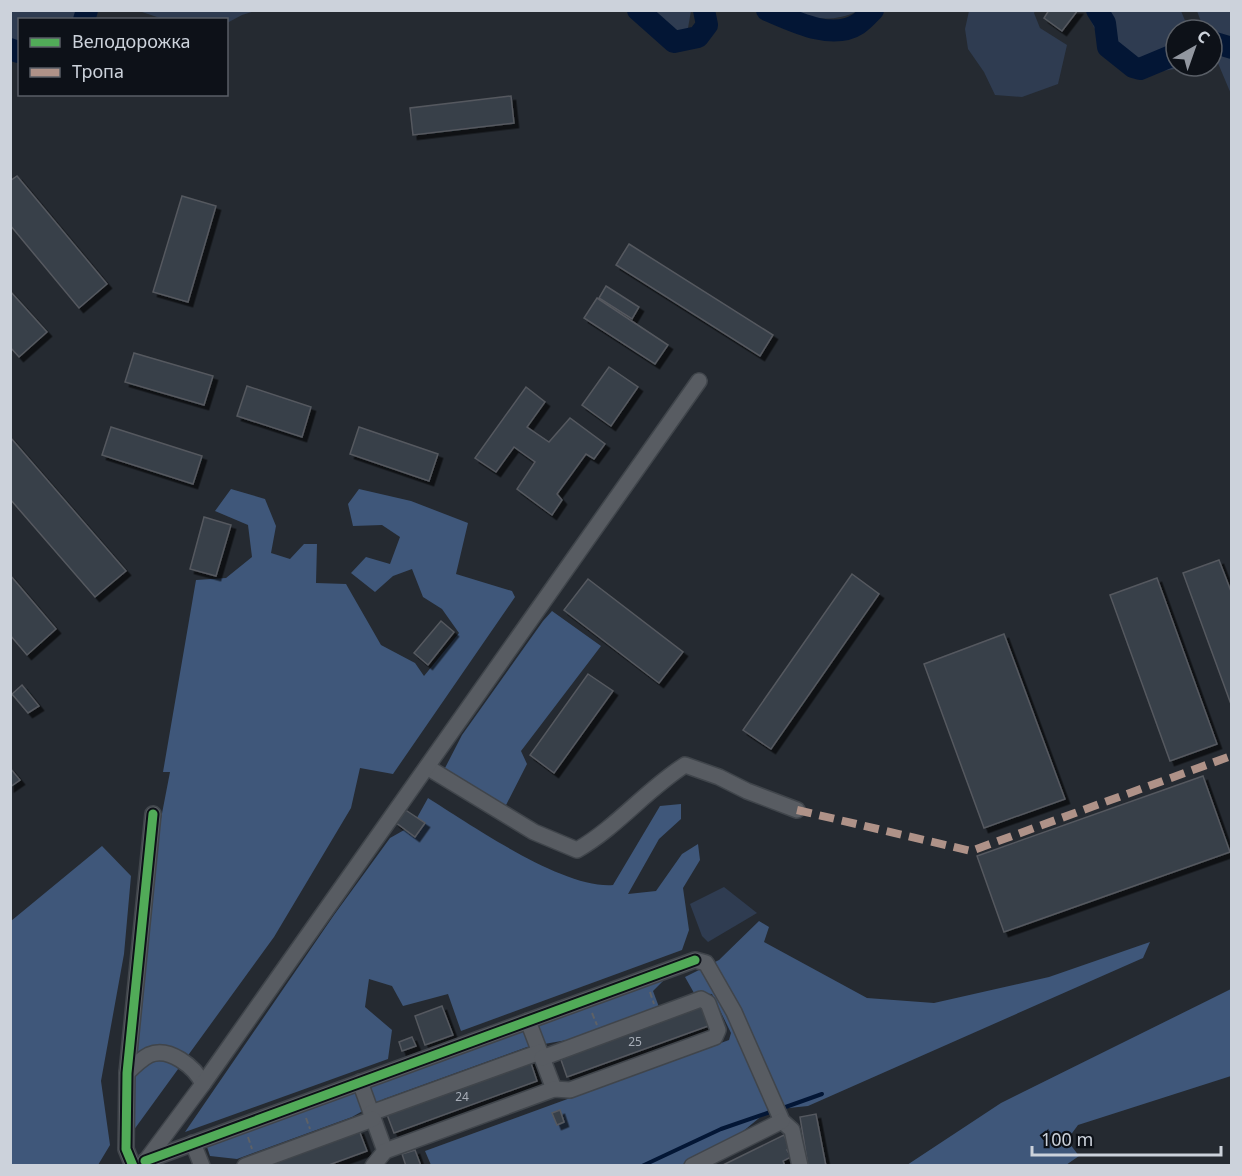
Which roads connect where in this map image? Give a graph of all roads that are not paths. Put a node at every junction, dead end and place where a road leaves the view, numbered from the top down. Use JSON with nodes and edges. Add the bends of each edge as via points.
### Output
{"nodes":[{"id":1,"x":699,"y":381,"type":"dead end"},
{"id":2,"x":427,"y":767,"type":"junction"},
{"id":3,"x":797,"y":810,"type":"dead end"},
{"id":4,"x":153,"y":814,"type":"dead end"},
{"id":5,"x":528,"y":1021,"type":"junction"},
{"id":6,"x":740,"y":1026,"type":"junction"},
{"id":7,"x":718,"y":1033,"type":"junction"},
{"id":8,"x":541,"y":1055,"type":"junction"},
{"id":9,"x":126,"y":1073,"type":"junction"},
{"id":10,"x":360,"y":1082,"type":"junction"},
{"id":11,"x":203,"y":1084,"type":"junction"},
{"id":12,"x":554,"y":1089,"type":"junction"},
{"id":13,"x":372,"y":1116,"type":"junction"},
{"id":14,"x":782,"y":1121,"type":"junction"},
{"id":15,"x":193,"y":1143,"type":"junction"},
{"id":16,"x":385,"y":1151,"type":"junction"},
{"id":17,"x":251,"y":1163,"type":"edge"},
{"id":18,"x":140,"y":1164,"type":"edge"},
{"id":19,"x":201,"y":1166,"type":"edge"},
{"id":20,"x":373,"y":1166,"type":"edge"},
{"id":21,"x":692,"y":1166,"type":"edge"},
{"id":22,"x":800,"y":1166,"type":"edge"}],
"edges":[{"from":1,"to":2,"type":"street"},
{"from":2,"to":3,"type":"street","via":[[534,832],[577,850],[685,765]]},
{"from":2,"to":11,"type":"street"},
{"from":4,"to":9,"type":"street"},
{"from":5,"to":6,"type":"street","via":[[695,960],[706,963]]},
{"from":5,"to":8,"type":"street"},
{"from":5,"to":10,"type":"street"},
{"from":6,"to":7,"type":"street"},
{"from":6,"to":14,"type":"street"},
{"from":7,"to":8,"type":"street","via":[[708,1003],[701,999]]},
{"from":7,"to":12,"type":"street","via":[[716,1037],[570,1090]]},
{"from":8,"to":12,"type":"street"},
{"from":8,"to":13,"type":"street"},
{"from":9,"to":11,"type":"street","via":[[150,1054],[162,1053],[195,1071]]},
{"from":9,"to":18,"type":"street","via":[[126,1149]]},
{"from":10,"to":13,"type":"street"},
{"from":10,"to":15,"type":"street"},
{"from":11,"to":18,"type":"street"},
{"from":12,"to":16,"type":"street"},
{"from":13,"to":16,"type":"street"},
{"from":13,"to":17,"type":"street"},
{"from":14,"to":21,"type":"street"},
{"from":14,"to":22,"type":"street","via":[[792,1130]]},
{"from":15,"to":18,"type":"street"},
{"from":15,"to":19,"type":"street"},
{"from":16,"to":20,"type":"street"}]}
